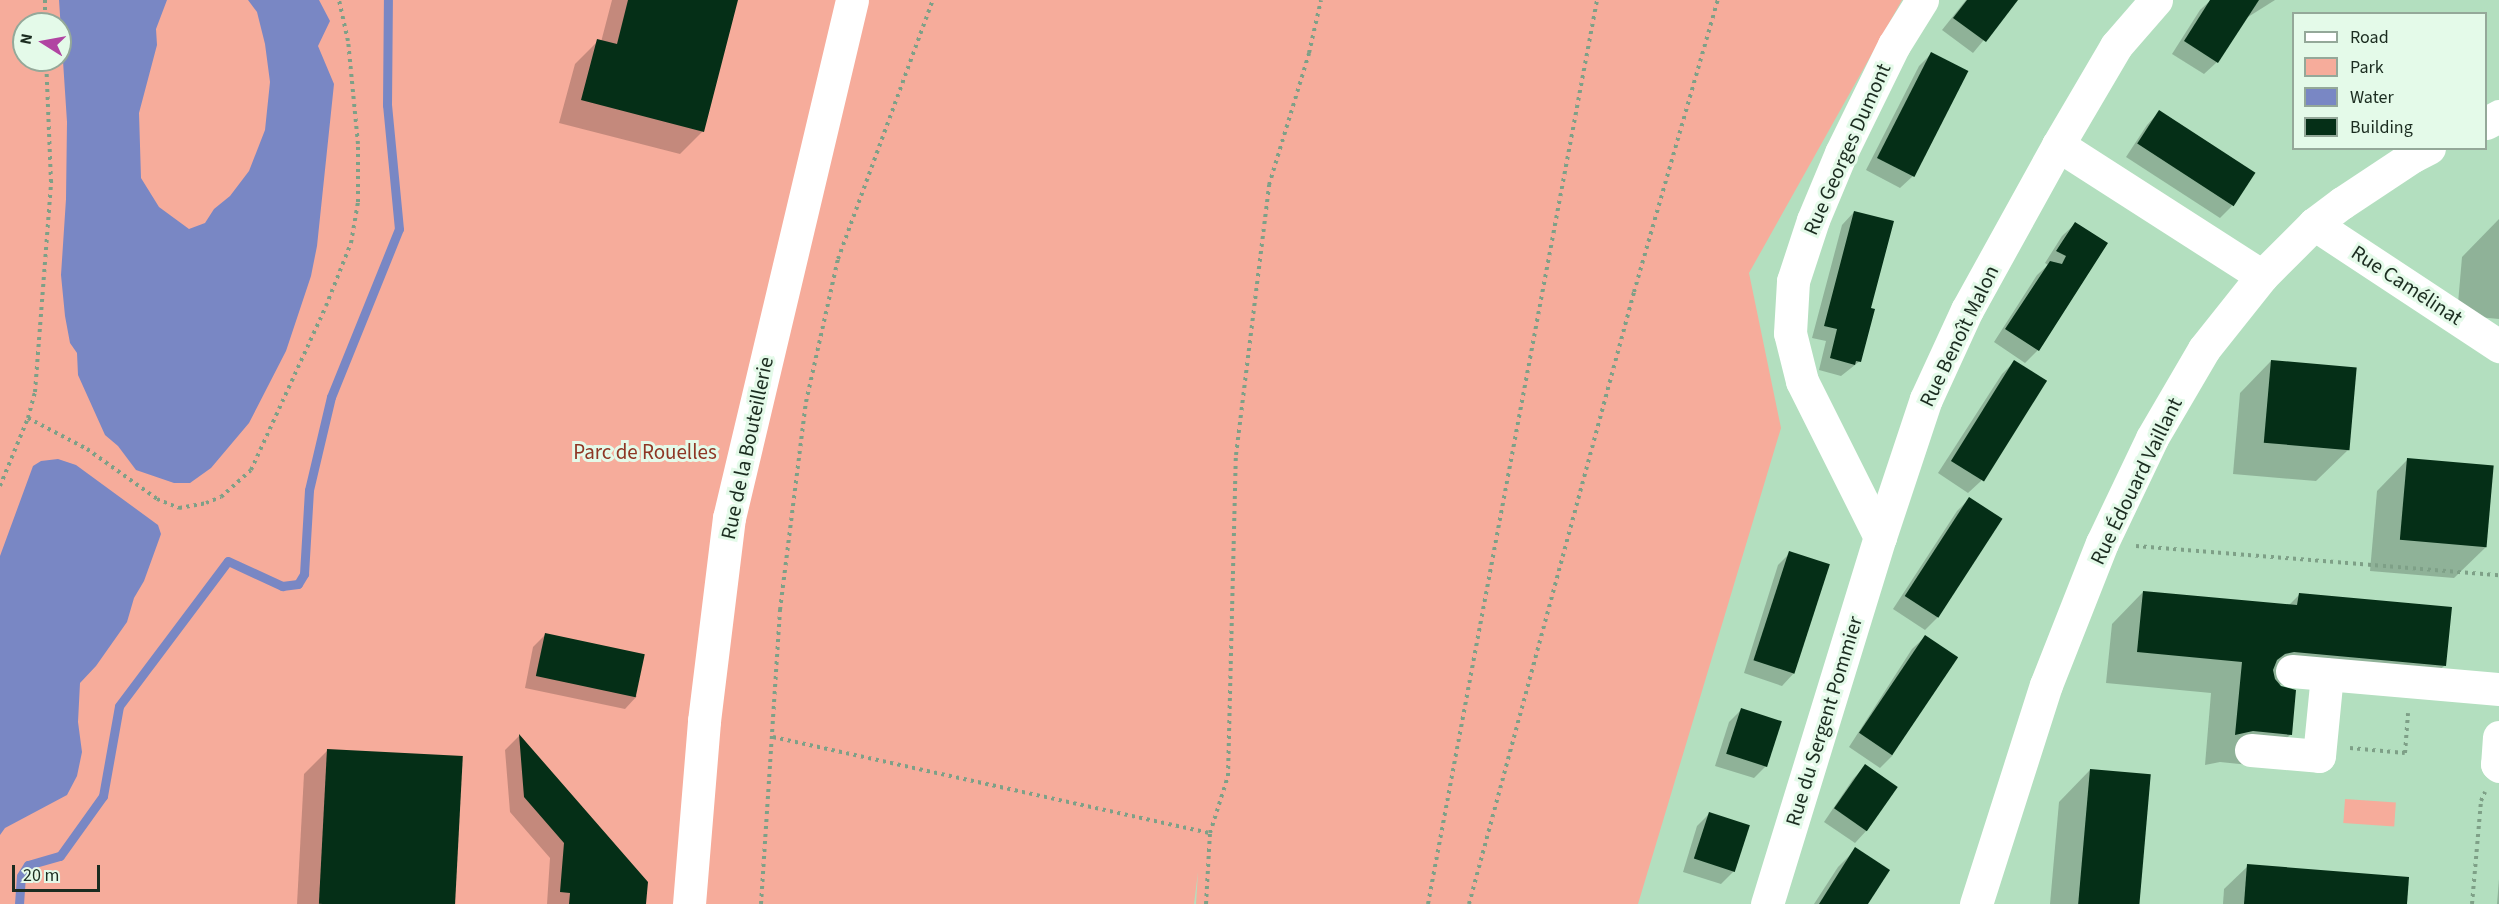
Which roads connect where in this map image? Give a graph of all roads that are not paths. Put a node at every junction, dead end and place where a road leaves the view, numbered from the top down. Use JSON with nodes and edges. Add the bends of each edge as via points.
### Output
{"nodes":[{"id":1,"x":852,"y":0,"type":"edge"},
{"id":2,"x":1922,"y":0,"type":"edge"},
{"id":3,"x":2156,"y":0,"type":"edge"},
{"id":4,"x":2058,"y":145,"type":"junction"},
{"id":5,"x":2425,"y":150,"type":"edge"},
{"id":6,"x":2314,"y":224,"type":"junction"},
{"id":7,"x":2262,"y":276,"type":"junction"},
{"id":8,"x":2499,"y":346,"type":"edge"},
{"id":9,"x":1880,"y":537,"type":"junction"},
{"id":10,"x":2292,"y":672,"type":"dead end"},
{"id":11,"x":2327,"y":674,"type":"junction"},
{"id":12,"x":2499,"y":689,"type":"edge"},
{"id":13,"x":2251,"y":750,"type":"dead end"},
{"id":14,"x":689,"y":904,"type":"edge"},
{"id":15,"x":1767,"y":904,"type":"edge"},
{"id":16,"x":1976,"y":904,"type":"edge"}],
"edges":[{"from":1,"to":14,"type":"street","name":"Rue de la Bouteillerie","via":[[729,518],[704,721]]},
{"from":2,"to":9,"type":"street","name":"Rue Georges Dumont","via":[[1894,45],[1840,153],[1793,281],[1790,333],[1802,381]]},
{"from":3,"to":4,"type":"street","name":"Rue Benoît Malon","via":[[2116,46]]},
{"from":4,"to":7,"type":"street"},
{"from":4,"to":9,"type":"street","name":"Rue Benoît Malon","via":[[1967,310],[1926,399]]},
{"from":5,"to":6,"type":"street","name":"Rue Édouard Vaillant"},
{"from":6,"to":7,"type":"street","name":"Rue Édouard Vaillant"},
{"from":6,"to":8,"type":"street","name":"Rue Camélinat"},
{"from":7,"to":16,"type":"street","name":"Rue Édouard Vaillant","via":[[2204,349],[2151,438],[2102,543],[2046,685]]},
{"from":9,"to":15,"type":"street","name":"Rue du Sergent Pommier"},
{"from":10,"to":11,"type":"street"},
{"from":11,"to":12,"type":"street"},
{"from":11,"to":13,"type":"street","via":[[2319,756]]}]}
